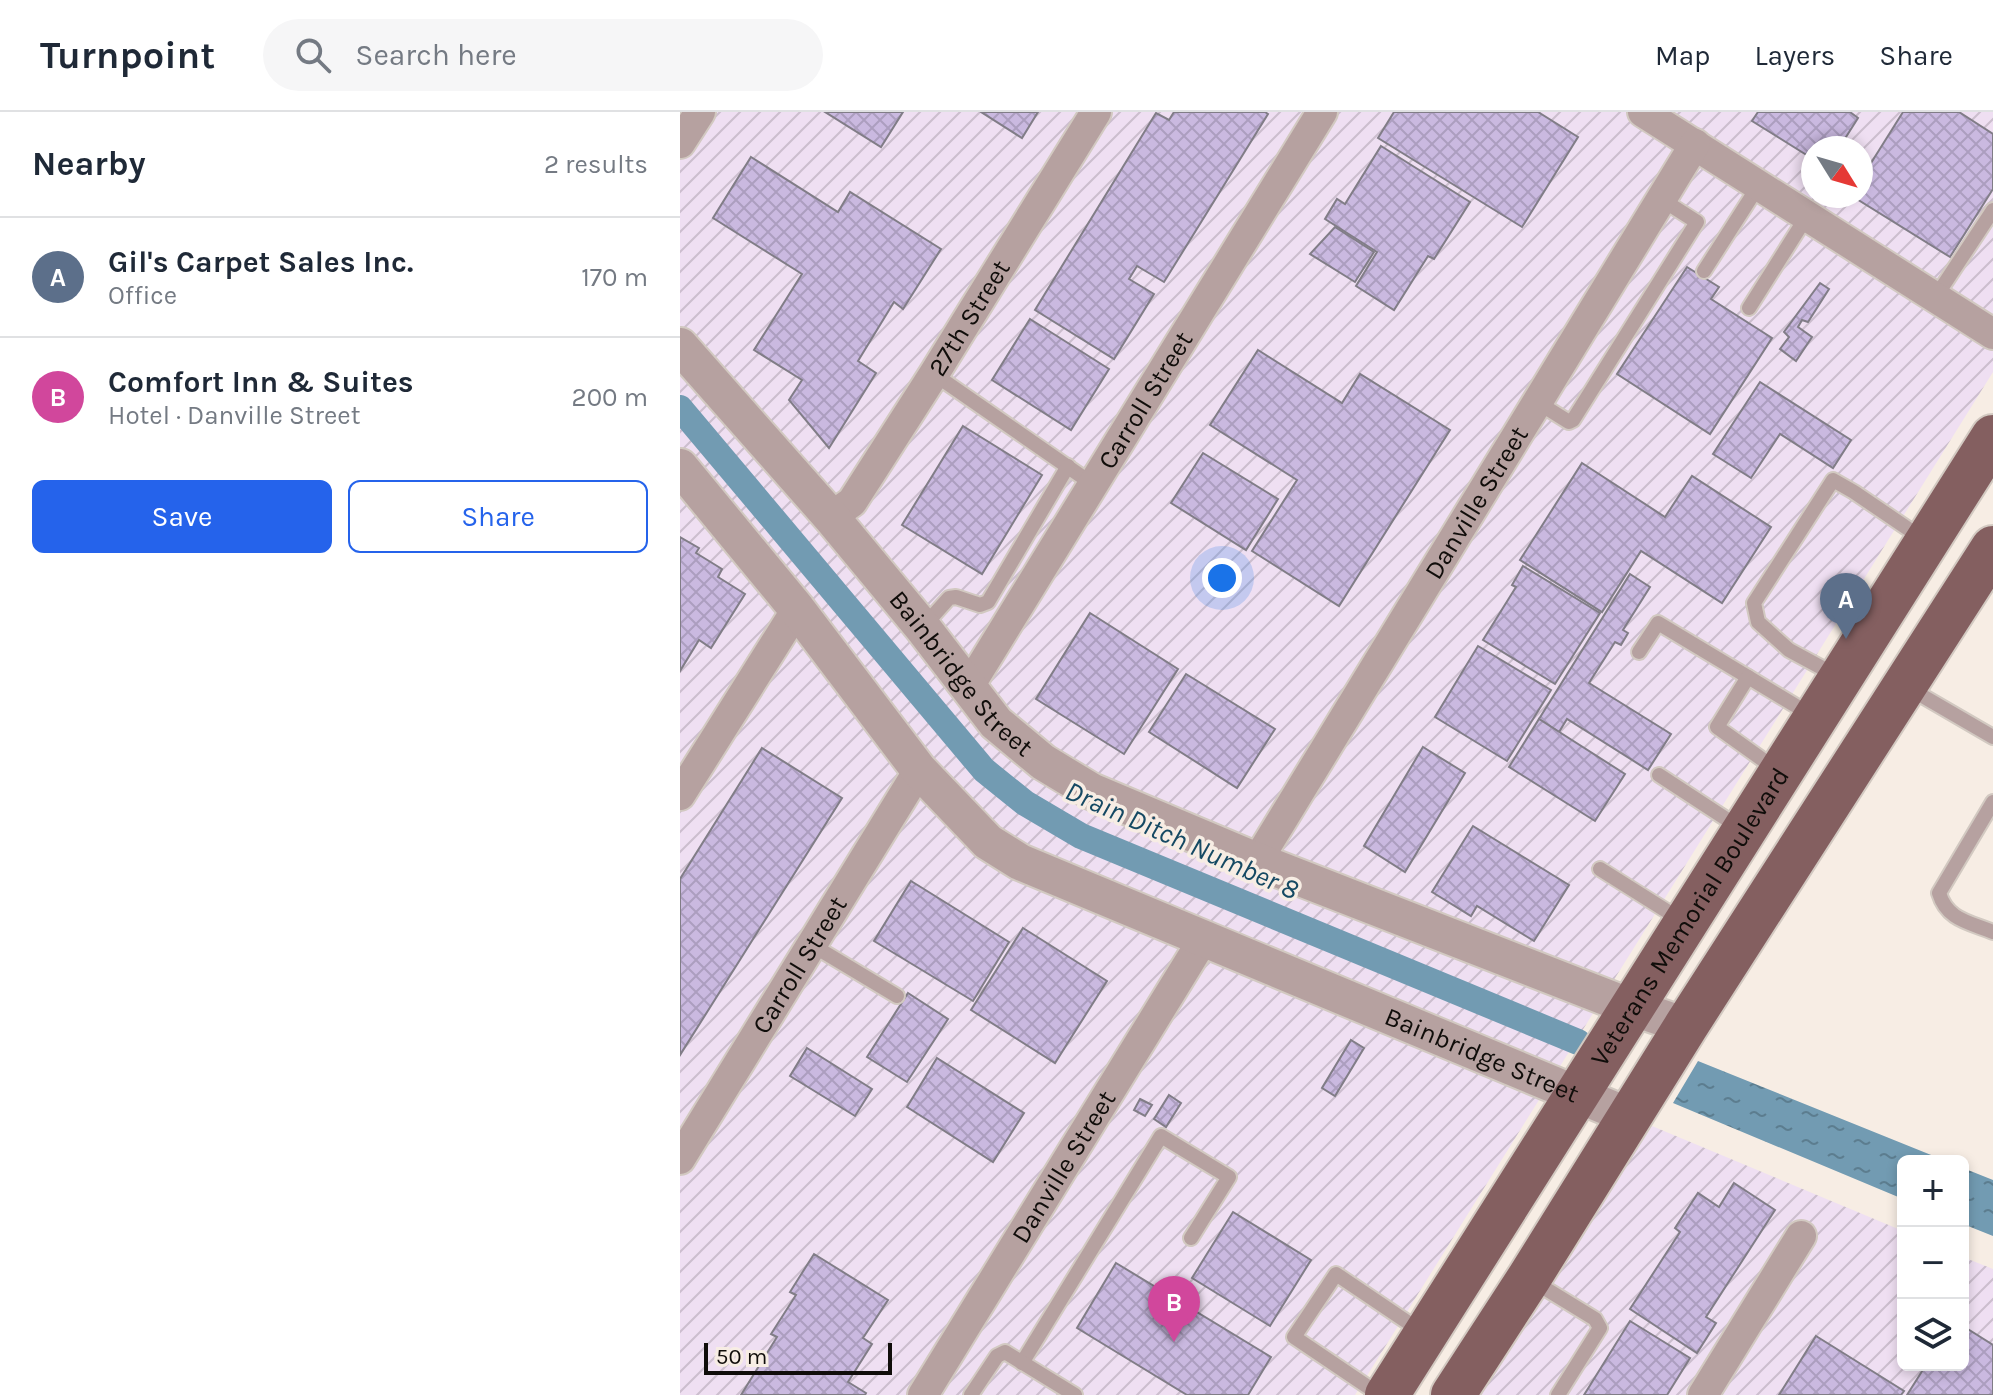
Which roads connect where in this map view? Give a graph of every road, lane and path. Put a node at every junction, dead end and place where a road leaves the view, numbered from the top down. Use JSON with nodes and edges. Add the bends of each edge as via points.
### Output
{"nodes":[{"id":1,"x":700,"y":112,"type":"edge"},
{"id":2,"x":1096,"y":112,"type":"edge"},
{"id":3,"x":1322,"y":112,"type":"edge"},
{"id":4,"x":1643,"y":112,"type":"edge"},
{"id":5,"x":680,"y":143,"type":"edge"},
{"id":6,"x":1695,"y":144,"type":"junction"},
{"id":7,"x":1759,"y":185,"type":"junction"},
{"id":8,"x":1661,"y":199,"type":"junction"},
{"id":9,"x":1993,"y":210,"type":"edge"},
{"id":10,"x":1807,"y":216,"type":"junction"},
{"id":11,"x":1704,"y":271,"type":"dead end"},
{"id":12,"x":1935,"y":298,"type":"junction"},
{"id":13,"x":1749,"y":308,"type":"dead end"},
{"id":14,"x":1993,"y":334,"type":"edge"},
{"id":15,"x":680,"y":346,"type":"edge"},
{"id":16,"x":934,"y":374,"type":"junction"},
{"id":17,"x":1537,"y":402,"type":"junction"},
{"id":18,"x":1993,"y":437,"type":"edge"},
{"id":19,"x":1068,"y":466,"type":"junction"},
{"id":20,"x":680,"y":467,"type":"edge"},
{"id":21,"x":1094,"y":485,"type":"junction"},
{"id":22,"x":831,"y":517,"type":"junction"},
{"id":23,"x":1927,"y":541,"type":"junction"},
{"id":24,"x":1993,"y":548,"type":"edge"},
{"id":25,"x":797,"y":609,"type":"junction"},
{"id":26,"x":923,"y":628,"type":"junction"},
{"id":27,"x":1639,"y":652,"type":"dead end"},
{"id":28,"x":1748,"y":677,"type":"junction"},
{"id":29,"x":1840,"y":678,"type":"junction"},
{"id":30,"x":1906,"y":686,"type":"junction"},
{"id":31,"x":968,"y":688,"type":"junction"},
{"id":32,"x":1815,"y":717,"type":"junction"},
{"id":33,"x":1993,"y":737,"type":"edge"},
{"id":34,"x":919,"y":770,"type":"junction"},
{"id":35,"x":1780,"y":773,"type":"junction"},
{"id":36,"x":1659,"y":775,"type":"dead end"},
{"id":37,"x":680,"y":795,"type":"edge"},
{"id":38,"x":1993,"y":802,"type":"edge"},
{"id":39,"x":1743,"y":831,"type":"junction"},
{"id":40,"x":1257,"y":861,"type":"junction"},
{"id":41,"x":1600,"y":869,"type":"dead end"},
{"id":42,"x":1685,"y":923,"type":"junction"},
{"id":43,"x":1993,"y":932,"type":"edge"},
{"id":44,"x":1204,"y":938,"type":"junction"},
{"id":45,"x":812,"y":945,"type":"junction"},
{"id":46,"x":897,"y":996,"type":"dead end"},
{"id":47,"x":1631,"y":1007,"type":"junction"},
{"id":48,"x":1686,"y":1026,"type":"junction"},
{"id":49,"x":1576,"y":1095,"type":"junction"},
{"id":50,"x":1629,"y":1116,"type":"junction"},
{"id":51,"x":680,"y":1159,"type":"edge"},
{"id":52,"x":1801,"y":1236,"type":"dead end"},
{"id":53,"x":1191,"y":1238,"type":"dead end"},
{"id":54,"x":1529,"y":1278,"type":"junction"},
{"id":55,"x":1426,"y":1334,"type":"junction"},
{"id":56,"x":1022,"y":1363,"type":"junction"},
{"id":57,"x":1459,"y":1393,"type":"edge"},
{"id":58,"x":923,"y":1395,"type":"edge"},
{"id":59,"x":971,"y":1395,"type":"edge"},
{"id":60,"x":1075,"y":1395,"type":"edge"},
{"id":61,"x":1380,"y":1395,"type":"edge"},
{"id":62,"x":1387,"y":1395,"type":"edge"},
{"id":63,"x":1558,"y":1395,"type":"edge"},
{"id":64,"x":1703,"y":1395,"type":"edge"}],
"edges":[{"from":1,"to":5,"type":"street"},
{"from":2,"to":16,"type":"street","name":"27th Street"},
{"from":3,"to":21,"type":"street","name":"Carroll Street"},
{"from":4,"to":6,"type":"street"},
{"from":6,"to":7,"type":"street"},
{"from":6,"to":8,"type":"street","name":"Danville Street"},
{"from":7,"to":10,"type":"street"},
{"from":7,"to":11,"type":"lane"},
{"from":8,"to":17,"type":"street","name":"Danville Street"},
{"from":8,"to":17,"type":"lane","via":[[1697,222],[1573,420]]},
{"from":9,"to":12,"type":"lane"},
{"from":10,"to":12,"type":"street"},
{"from":10,"to":13,"type":"lane"},
{"from":12,"to":14,"type":"street"},
{"from":15,"to":22,"type":"street","name":"Bainbridge Street"},
{"from":16,"to":19,"type":"lane"},
{"from":16,"to":22,"type":"street","name":"27th Street","via":[[852,502]]},
{"from":17,"to":40,"type":"street","name":"Danville Street"},
{"from":18,"to":23,"type":"main road","name":"Veterans Memorial Boulevard"},
{"from":19,"to":21,"type":"lane"},
{"from":19,"to":26,"type":"lane","via":[[988,602],[949,598]]},
{"from":20,"to":25,"type":"street","name":"Bainbridge Street"},
{"from":21,"to":31,"type":"street","name":"Carroll Street"},
{"from":22,"to":26,"type":"street","name":"Bainbridge Street"},
{"from":23,"to":29,"type":"main road","name":"Veterans Memorial Boulevard"},
{"from":23,"to":29,"type":"lane","via":[[1833,480],[1754,603],[1758,622],[1789,650]]},
{"from":24,"to":30,"type":"main road"},
{"from":25,"to":34,"type":"street","name":"Bainbridge Street"},
{"from":25,"to":37,"type":"street"},
{"from":26,"to":31,"type":"street","name":"Bainbridge Street"},
{"from":27,"to":28,"type":"lane","via":[[1658,623]]},
{"from":28,"to":32,"type":"lane"},
{"from":28,"to":35,"type":"lane","via":[[1717,727]]},
{"from":29,"to":32,"type":"main road","name":"Veterans Memorial Boulevard"},
{"from":30,"to":33,"type":"lane"},
{"from":30,"to":48,"type":"main road"},
{"from":31,"to":40,"type":"street","name":"Bainbridge Street","via":[[996,723],[1043,762],[1091,791]]},
{"from":32,"to":35,"type":"main road","name":"Veterans Memorial Boulevard"},
{"from":34,"to":44,"type":"street","name":"Bainbridge Street","via":[[988,842],[1020,862]]},
{"from":34,"to":45,"type":"street","name":"Carroll Street"},
{"from":35,"to":39,"type":"main road","name":"Veterans Memorial Boulevard"},
{"from":36,"to":39,"type":"lane"},
{"from":38,"to":43,"type":"lane","via":[[1939,893],[1950,914]]},
{"from":39,"to":42,"type":"main road","name":"Veterans Memorial Boulevard"},
{"from":40,"to":47,"type":"street","name":"Bainbridge Street"},
{"from":41,"to":42,"type":"lane"},
{"from":42,"to":47,"type":"main road","name":"Veterans Memorial Boulevard"},
{"from":44,"to":49,"type":"street","name":"Bainbridge Street"},
{"from":44,"to":58,"type":"street","name":"Danville Street"},
{"from":45,"to":46,"type":"lane"},
{"from":45,"to":51,"type":"street","name":"Carroll Street"},
{"from":47,"to":48,"type":"street","name":"Bainbridge Street"},
{"from":47,"to":49,"type":"main road","name":"Veterans Memorial Boulevard"},
{"from":48,"to":50,"type":"main road"},
{"from":49,"to":50,"type":"street","name":"Bainbridge Street"},
{"from":49,"to":55,"type":"main road","name":"Veterans Memorial Boulevard"},
{"from":50,"to":54,"type":"main road"},
{"from":52,"to":64,"type":"street"},
{"from":53,"to":56,"type":"lane","via":[[1229,1177],[1161,1136]]},
{"from":54,"to":57,"type":"main road"},
{"from":54,"to":63,"type":"lane","via":[[1595,1319],[1600,1328]]},
{"from":55,"to":61,"type":"lane","via":[[1336,1274],[1294,1337]]},
{"from":55,"to":62,"type":"main road","name":"Veterans Memorial Boulevard"},
{"from":56,"to":59,"type":"lane","via":[[1005,1352],[997,1356]]},
{"from":56,"to":60,"type":"lane"}]}
